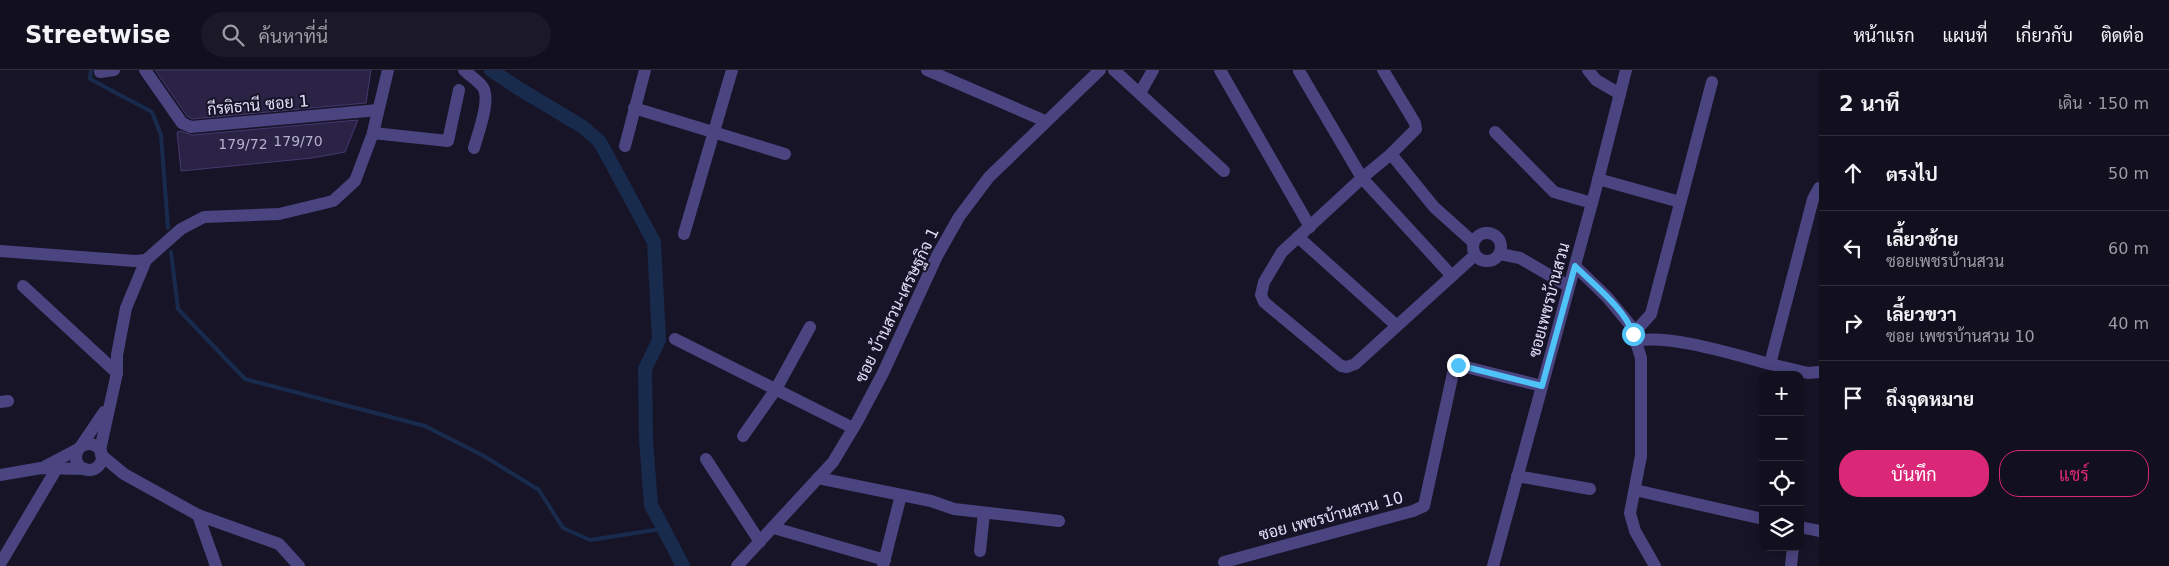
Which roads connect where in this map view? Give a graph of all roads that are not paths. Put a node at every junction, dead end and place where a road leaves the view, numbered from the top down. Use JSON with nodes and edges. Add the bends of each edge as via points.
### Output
{"nodes":[{"id":1,"x":100,"y":70,"type":"edge"},
{"id":2,"x":114,"y":70,"type":"edge"},
{"id":3,"x":145,"y":70,"type":"edge"},
{"id":4,"x":388,"y":70,"type":"edge"},
{"id":5,"x":464,"y":70,"type":"edge"},
{"id":6,"x":645,"y":70,"type":"edge"},
{"id":7,"x":732,"y":70,"type":"edge"},
{"id":8,"x":927,"y":70,"type":"edge"},
{"id":9,"x":1100,"y":70,"type":"edge"},
{"id":10,"x":1114,"y":70,"type":"edge"},
{"id":11,"x":1153,"y":70,"type":"edge"},
{"id":12,"x":1220,"y":70,"type":"edge"},
{"id":13,"x":1383,"y":70,"type":"edge"},
{"id":14,"x":1588,"y":70,"type":"edge"},
{"id":15,"x":1626,"y":70,"type":"edge"},
{"id":16,"x":1299,"y":71,"type":"edge"},
{"id":17,"x":1712,"y":82,"type":"dead end"},
{"id":18,"x":459,"y":90,"type":"dead end"},
{"id":19,"x":1140,"y":93,"type":"junction"},
{"id":20,"x":1620,"y":94,"type":"junction"},
{"id":21,"x":634,"y":108,"type":"junction"},
{"id":22,"x":378,"y":110,"type":"junction"},
{"id":23,"x":1045,"y":121,"type":"junction"},
{"id":24,"x":1495,"y":132,"type":"dead end"},
{"id":25,"x":373,"y":133,"type":"junction"},
{"id":26,"x":714,"y":133,"type":"junction"},
{"id":27,"x":625,"y":146,"type":"dead end"},
{"id":28,"x":474,"y":148,"type":"dead end"},
{"id":29,"x":785,"y":154,"type":"dead end"},
{"id":30,"x":1391,"y":154,"type":"junction"},
{"id":31,"x":1224,"y":171,"type":"dead end"},
{"id":32,"x":1362,"y":178,"type":"junction"},
{"id":33,"x":1598,"y":179,"type":"junction"},
{"id":34,"x":1819,"y":188,"type":"edge"},
{"id":35,"x":1680,"y":202,"type":"junction"},
{"id":36,"x":1592,"y":203,"type":"junction"},
{"id":37,"x":1310,"y":227,"type":"junction"},
{"id":38,"x":684,"y":234,"type":"dead end"},
{"id":39,"x":1298,"y":237,"type":"junction"},
{"id":40,"x":1474,"y":248,"type":"junction"},
{"id":41,"x":0,"y":250,"type":"edge"},
{"id":42,"x":1500,"y":254,"type":"junction"},
{"id":43,"x":146,"y":260,"type":"junction"},
{"id":44,"x":1575,"y":266,"type":"junction"},
{"id":45,"x":1452,"y":276,"type":"junction"},
{"id":46,"x":23,"y":286,"type":"dead end"},
{"id":47,"x":1568,"y":286,"type":"junction"},
{"id":48,"x":1397,"y":326,"type":"junction"},
{"id":49,"x":810,"y":327,"type":"dead end"},
{"id":50,"x":1634,"y":337,"type":"junction"},
{"id":51,"x":675,"y":339,"type":"dead end"},
{"id":52,"x":1770,"y":364,"type":"junction"},
{"id":53,"x":1819,"y":372,"type":"edge"},
{"id":54,"x":117,"y":373,"type":"junction"},
{"id":55,"x":1542,"y":386,"type":"junction"},
{"id":56,"x":776,"y":389,"type":"junction"},
{"id":57,"x":108,"y":406,"type":"junction"},
{"id":58,"x":854,"y":428,"type":"junction"},
{"id":59,"x":743,"y":436,"type":"dead end"},
{"id":60,"x":80,"y":448,"type":"junction"},
{"id":61,"x":100,"y":452,"type":"junction"},
{"id":62,"x":706,"y":459,"type":"dead end"},
{"id":63,"x":42,"y":468,"type":"junction"},
{"id":64,"x":57,"y":468,"type":"junction"},
{"id":65,"x":87,"y":470,"type":"junction"},
{"id":66,"x":124,"y":474,"type":"junction"},
{"id":67,"x":0,"y":475,"type":"edge"},
{"id":68,"x":1517,"y":476,"type":"junction"},
{"id":69,"x":818,"y":478,"type":"junction"},
{"id":70,"x":1590,"y":489,"type":"dead end"},
{"id":71,"x":1635,"y":490,"type":"junction"},
{"id":72,"x":901,"y":495,"type":"junction"},
{"id":73,"x":984,"y":512,"type":"junction"},
{"id":74,"x":198,"y":515,"type":"junction"},
{"id":75,"x":1759,"y":518,"type":"edge"},
{"id":76,"x":1059,"y":521,"type":"dead end"},
{"id":77,"x":774,"y":528,"type":"junction"},
{"id":78,"x":1804,"y":528,"type":"edge"},
{"id":79,"x":1819,"y":531,"type":"edge"},
{"id":80,"x":760,"y":542,"type":"junction"},
{"id":81,"x":980,"y":551,"type":"dead end"},
{"id":82,"x":1793,"y":551,"type":"edge"},
{"id":83,"x":1224,"y":562,"type":"dead end"},
{"id":84,"x":884,"y":563,"type":"edge"},
{"id":85,"x":0,"y":564,"type":"edge"},
{"id":86,"x":216,"y":566,"type":"edge"},
{"id":87,"x":299,"y":566,"type":"edge"},
{"id":88,"x":738,"y":566,"type":"edge"},
{"id":89,"x":1493,"y":566,"type":"edge"},
{"id":90,"x":1655,"y":566,"type":"edge"},
{"id":91,"x":1791,"y":566,"type":"edge"}],
"edges":[{"from":1,"to":2,"type":"street"},
{"from":3,"to":22,"type":"street","name":"กีรติธานี ซอย 1","via":[[182,123],[191,127]]},
{"from":4,"to":22,"type":"street"},
{"from":5,"to":28,"type":"street","via":[[486,93]]},
{"from":6,"to":21,"type":"street"},
{"from":7,"to":26,"type":"street"},
{"from":8,"to":23,"type":"street"},
{"from":9,"to":23,"type":"street","name":"ซอย บ้านสวน-เศรษฐกิจ 1"},
{"from":10,"to":19,"type":"street"},
{"from":11,"to":19,"type":"street"},
{"from":12,"to":37,"type":"street"},
{"from":13,"to":30,"type":"street","via":[[1416,129]]},
{"from":14,"to":20,"type":"street","via":[[1596,80]]},
{"from":15,"to":20,"type":"street","name":"ซอยเพชรบ้านสวน"},
{"from":16,"to":32,"type":"street"},
{"from":17,"to":35,"type":"street"},
{"from":18,"to":25,"type":"street","via":[[448,141]]},
{"from":19,"to":31,"type":"street"},
{"from":20,"to":33,"type":"street","name":"ซอยเพชรบ้านสวน"},
{"from":21,"to":26,"type":"street"},
{"from":21,"to":27,"type":"street"},
{"from":22,"to":25,"type":"street"},
{"from":23,"to":58,"type":"street","name":"ซอย บ้านสวน-เศรษฐกิจ 1","via":[[989,177],[959,216]]},
{"from":24,"to":36,"type":"street","via":[[1554,192]]},
{"from":25,"to":43,"type":"street","via":[[355,181],[333,201],[279,214],[204,217],[181,229]]},
{"from":26,"to":29,"type":"street"},
{"from":26,"to":38,"type":"street"},
{"from":30,"to":32,"type":"street"},
{"from":30,"to":40,"type":"street"},
{"from":32,"to":37,"type":"street"},
{"from":32,"to":45,"type":"street"},
{"from":33,"to":35,"type":"street"},
{"from":33,"to":36,"type":"street","name":"ซอยเพชรบ้านสวน"},
{"from":34,"to":52,"type":"street"},
{"from":35,"to":50,"type":"street","via":[[1651,314]]},
{"from":36,"to":44,"type":"street","name":"ซอยเพชรบ้านสวน"},
{"from":37,"to":39,"type":"street"},
{"from":39,"to":48,"type":"street"},
{"from":39,"to":48,"type":"street","via":[[1282,252],[1264,282],[1261,295],[1264,302],[1340,366],[1355,364]]},
{"from":40,"to":42,"type":"street","via":[[1481,260],[1495,259]]},
{"from":40,"to":42,"type":"street","via":[[1480,235],[1494,234],[1502,247]]},
{"from":40,"to":45,"type":"street"},
{"from":41,"to":43,"type":"street"},
{"from":42,"to":47,"type":"street","via":[[1520,258]]},
{"from":43,"to":54,"type":"street","via":[[126,308]]},
{"from":44,"to":47,"type":"street","name":"ซอยเพชรบ้านสวน"},
{"from":44,"to":50,"type":"street","via":[[1607,297],[1631,326]]},
{"from":45,"to":48,"type":"street"},
{"from":46,"to":54,"type":"street"},
{"from":47,"to":55,"type":"street","name":"ซอยเพชรบ้านสวน"},
{"from":49,"to":56,"type":"street"},
{"from":50,"to":52,"type":"street","via":[[1681,343]]},
{"from":50,"to":71,"type":"street","via":[[1641,358],[1641,456]]},
{"from":51,"to":56,"type":"street"},
{"from":52,"to":53,"type":"street","via":[[1808,373]]},
{"from":54,"to":57,"type":"street"},
{"from":55,"to":68,"type":"street","name":"ซอยเพชรบ้านสวน"},
{"from":55,"to":83,"type":"street","name":"ซอย เพชรบ้านสวน 10","via":[[1458,365],[1453,373],[1424,506]]},
{"from":56,"to":58,"type":"street"},
{"from":56,"to":59,"type":"street"},
{"from":57,"to":60,"type":"street"},
{"from":57,"to":61,"type":"street"},
{"from":58,"to":69,"type":"street","name":"ซอย บ้านสวน-เศรษฐกิจ 1","via":[[833,462]]},
{"from":60,"to":61,"type":"street","via":[[89,444]]},
{"from":60,"to":63,"type":"street"},
{"from":60,"to":65,"type":"street","via":[[76,460]]},
{"from":61,"to":65,"type":"street","via":[[100,463]]},
{"from":61,"to":66,"type":"street"},
{"from":62,"to":80,"type":"street"},
{"from":63,"to":64,"type":"street"},
{"from":63,"to":67,"type":"street"},
{"from":64,"to":65,"type":"street"},
{"from":64,"to":85,"type":"street"},
{"from":65,"to":66,"type":"street"},
{"from":66,"to":74,"type":"street"},
{"from":68,"to":70,"type":"street"},
{"from":68,"to":89,"type":"street","name":"ซอยเพชรบ้านสวน"},
{"from":69,"to":72,"type":"street"},
{"from":69,"to":77,"type":"street","name":"ซอย บ้านสวน-เศรษฐกิจ 1"},
{"from":71,"to":75,"type":"street"},
{"from":71,"to":90,"type":"street","via":[[1630,513],[1635,531]]},
{"from":72,"to":73,"type":"street","via":[[954,509]]},
{"from":72,"to":84,"type":"street"},
{"from":73,"to":76,"type":"street"},
{"from":73,"to":81,"type":"street"},
{"from":74,"to":86,"type":"street"},
{"from":74,"to":87,"type":"street","via":[[279,544]]},
{"from":77,"to":80,"type":"street","name":"ซอย บ้านสวน-เศรษฐกิจ 1"},
{"from":77,"to":84,"type":"street"},
{"from":78,"to":79,"type":"street"},
{"from":80,"to":88,"type":"street","name":"ซอย บ้านสวน-เศรษฐกิจ 1"},
{"from":82,"to":91,"type":"street"}]}
